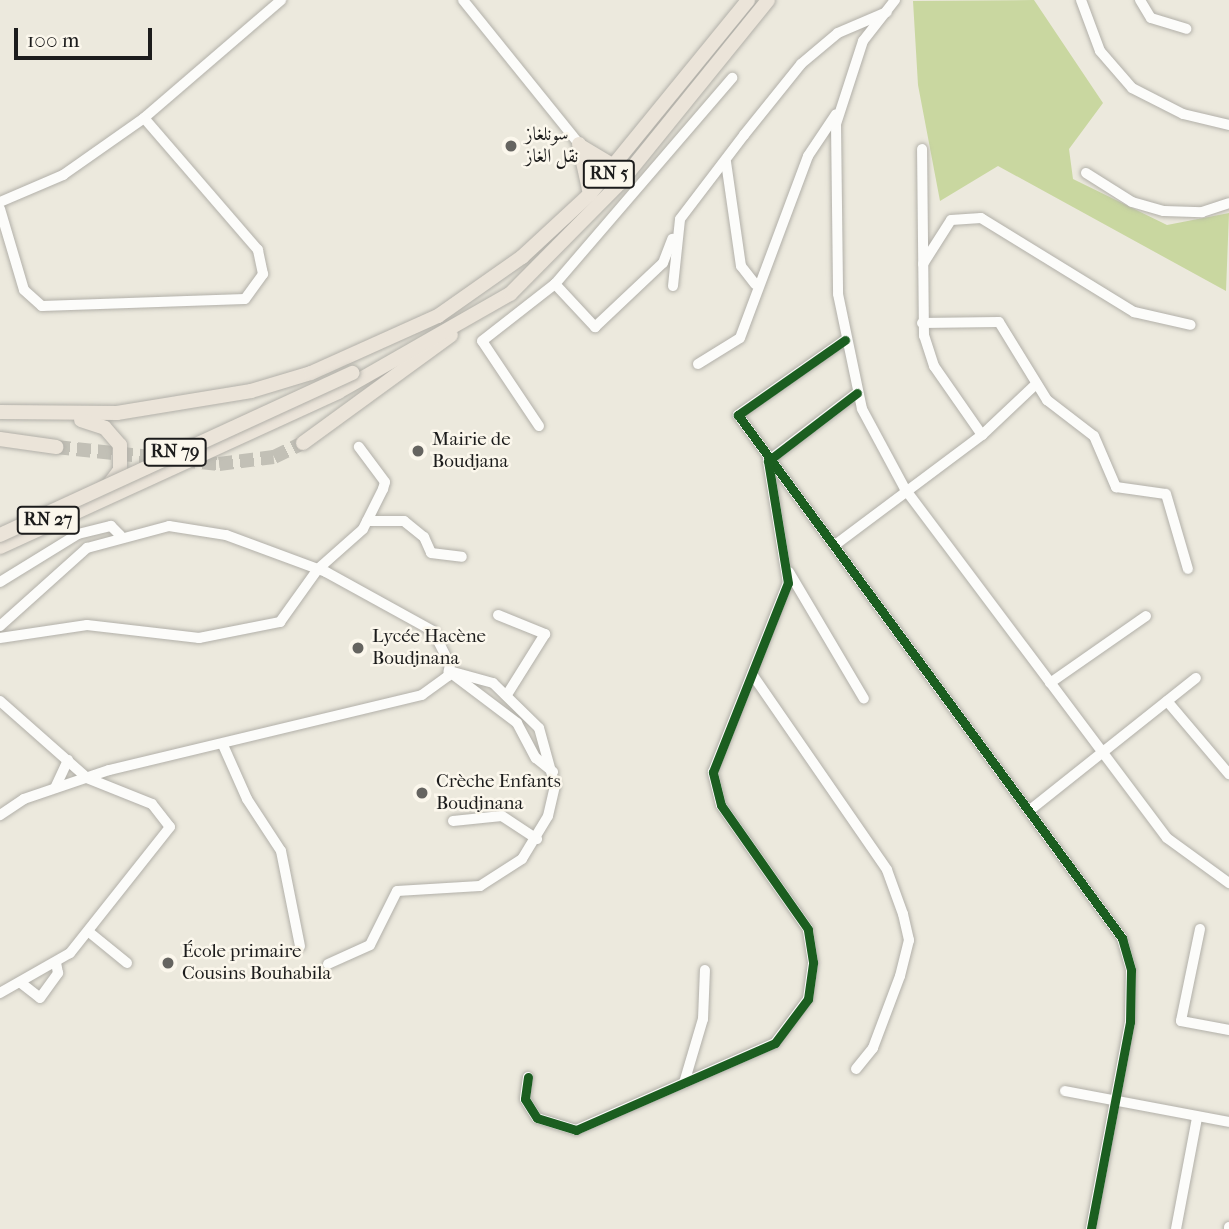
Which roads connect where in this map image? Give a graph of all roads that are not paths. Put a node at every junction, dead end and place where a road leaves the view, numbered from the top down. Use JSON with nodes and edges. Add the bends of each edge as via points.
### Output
{"nodes":[{"id":1,"x":281,"y":0,"type":"edge"},
{"id":2,"x":463,"y":0,"type":"edge"},
{"id":3,"x":748,"y":0,"type":"edge"},
{"id":4,"x":895,"y":0,"type":"edge"},
{"id":5,"x":1081,"y":0,"type":"edge"},
{"id":6,"x":1140,"y":0,"type":"edge"},
{"id":7,"x":767,"y":3,"type":"edge"},
{"id":8,"x":887,"y":12,"type":"junction"},
{"id":9,"x":1186,"y":29,"type":"dead end"},
{"id":10,"x":732,"y":78,"type":"dead end"},
{"id":11,"x":837,"y":112,"type":"junction"},
{"id":12,"x":144,"y":118,"type":"junction"},
{"id":13,"x":1229,"y":125,"type":"edge"},
{"id":14,"x":579,"y":144,"type":"junction"},
{"id":15,"x":922,"y":149,"type":"dead end"},
{"id":16,"x":726,"y":162,"type":"junction"},
{"id":17,"x":615,"y":167,"type":"junction"},
{"id":18,"x":1086,"y":173,"type":"dead end"},
{"id":19,"x":590,"y":194,"type":"junction"},
{"id":20,"x":0,"y":202,"type":"edge"},
{"id":21,"x":1229,"y":203,"type":"edge"},
{"id":22,"x":0,"y":209,"type":"edge"},
{"id":23,"x":581,"y":225,"type":"junction"},
{"id":24,"x":676,"y":226,"type":"junction"},
{"id":25,"x":597,"y":239,"type":"junction"},
{"id":26,"x":921,"y":269,"type":"junction"},
{"id":27,"x":555,"y":284,"type":"junction"},
{"id":28,"x":755,"y":284,"type":"junction"},
{"id":29,"x":673,"y":286,"type":"dead end"},
{"id":30,"x":438,"y":316,"type":"junction"},
{"id":31,"x":469,"y":322,"type":"junction"},
{"id":32,"x":922,"y":323,"type":"junction"},
{"id":33,"x":1191,"y":325,"type":"dead end"},
{"id":34,"x":845,"y":340,"type":"junction"},
{"id":35,"x":698,"y":364,"type":"dead end"},
{"id":36,"x":353,"y":377,"type":"junction"},
{"id":37,"x":1035,"y":385,"type":"junction"},
{"id":38,"x":857,"y":393,"type":"junction"},
{"id":39,"x":0,"y":412,"type":"edge"},
{"id":40,"x":60,"y":416,"type":"junction"},
{"id":41,"x":538,"y":426,"type":"dead end"},
{"id":42,"x":982,"y":435,"type":"junction"},
{"id":43,"x":0,"y":439,"type":"edge"},
{"id":44,"x":303,"y":443,"type":"tunnel mouth"},
{"id":45,"x":56,"y":447,"type":"tunnel mouth"},
{"id":46,"x":359,"y":447,"type":"dead end"},
{"id":47,"x":768,"y":461,"type":"junction"},
{"id":48,"x":905,"y":489,"type":"junction"},
{"id":49,"x":98,"y":500,"type":"junction"},
{"id":50,"x":367,"y":522,"type":"junction"},
{"id":51,"x":0,"y":535,"type":"edge"},
{"id":52,"x":120,"y":535,"type":"junction"},
{"id":53,"x":835,"y":545,"type":"junction"},
{"id":54,"x":0,"y":547,"type":"edge"},
{"id":55,"x":462,"y":557,"type":"dead end"},
{"id":56,"x":318,"y":569,"type":"junction"},
{"id":57,"x":1188,"y":569,"type":"dead end"},
{"id":58,"x":789,"y":571,"type":"junction"},
{"id":59,"x":0,"y":582,"type":"edge"},
{"id":60,"x":498,"y":615,"type":"dead end"},
{"id":61,"x":1146,"y":616,"type":"dead end"},
{"id":62,"x":0,"y":626,"type":"edge"},
{"id":63,"x":0,"y":638,"type":"edge"},
{"id":64,"x":449,"y":671,"type":"junction"},
{"id":65,"x":752,"y":674,"type":"junction"},
{"id":66,"x":1196,"y":678,"type":"dead end"},
{"id":67,"x":1050,"y":683,"type":"junction"},
{"id":68,"x":508,"y":693,"type":"junction"},
{"id":69,"x":864,"y":699,"type":"dead end"},
{"id":70,"x":0,"y":701,"type":"edge"},
{"id":71,"x":1167,"y":701,"type":"junction"},
{"id":72,"x":223,"y":745,"type":"junction"},
{"id":73,"x":1104,"y":754,"type":"junction"},
{"id":74,"x":68,"y":760,"type":"junction"},
{"id":75,"x":553,"y":772,"type":"junction"},
{"id":76,"x":1229,"y":774,"type":"edge"},
{"id":77,"x":88,"y":778,"type":"junction"},
{"id":78,"x":55,"y":788,"type":"junction"},
{"id":79,"x":1030,"y":810,"type":"junction"},
{"id":80,"x":0,"y":815,"type":"edge"},
{"id":81,"x":453,"y":821,"type":"dead end"},
{"id":82,"x":537,"y":839,"type":"junction"},
{"id":83,"x":1229,"y":883,"type":"edge"},
{"id":84,"x":1200,"y":929,"type":"dead end"},
{"id":85,"x":89,"y":932,"type":"junction"},
{"id":86,"x":300,"y":946,"type":"dead end"},
{"id":87,"x":56,"y":963,"type":"junction"},
{"id":88,"x":127,"y":963,"type":"dead end"},
{"id":89,"x":328,"y":964,"type":"dead end"},
{"id":90,"x":705,"y":970,"type":"dead end"},
{"id":91,"x":21,"y":983,"type":"junction"},
{"id":92,"x":2,"y":990,"type":"edge"},
{"id":93,"x":1229,"y":1030,"type":"edge"},
{"id":94,"x":856,"y":1069,"type":"dead end"},
{"id":95,"x":528,"y":1077,"type":"dead end"},
{"id":96,"x":684,"y":1083,"type":"junction"},
{"id":97,"x":1065,"y":1091,"type":"dead end"},
{"id":98,"x":1113,"y":1100,"type":"junction"},
{"id":99,"x":1197,"y":1118,"type":"junction"},
{"id":100,"x":1229,"y":1122,"type":"edge"},
{"id":101,"x":1091,"y":1229,"type":"edge"},
{"id":102,"x":1176,"y":1229,"type":"edge"}],
"edges":[{"from":1,"to":12,"type":"street"},
{"from":2,"to":14,"type":"street"},
{"from":3,"to":17,"type":"highway","number":"RN 5"},
{"from":4,"to":8,"type":"street"},
{"from":5,"to":13,"type":"street","via":[[1100,51],[1132,88],[1183,114]]},
{"from":6,"to":9,"type":"street","via":[[1151,18]]},
{"from":7,"to":23,"type":"highway","number":"RN 5","via":[[694,98]]},
{"from":8,"to":11,"type":"street","via":[[863,41]]},
{"from":8,"to":16,"type":"street","via":[[838,33],[801,64]]},
{"from":10,"to":25,"type":"street"},
{"from":11,"to":28,"type":"street","via":[[808,156]]},
{"from":11,"to":34,"type":"street","via":[[838,293]]},
{"from":12,"to":20,"type":"street","via":[[63,175]]},
{"from":12,"to":22,"type":"street","via":[[258,250],[263,274],[245,299],[42,306],[24,290]]},
{"from":14,"to":17,"type":"highway"},
{"from":14,"to":19,"type":"highway"},
{"from":15,"to":26,"type":"street"},
{"from":16,"to":24,"type":"street"},
{"from":16,"to":28,"type":"street","via":[[741,266]]},
{"from":17,"to":19,"type":"highway","number":"RN 5"},
{"from":18,"to":21,"type":"street","via":[[1132,202],[1164,211],[1202,212]]},
{"from":19,"to":30,"type":"highway","number":"RN 5","via":[[522,257]]},
{"from":23,"to":25,"type":"street"},
{"from":23,"to":31,"type":"highway","number":"RN 5","via":[[510,294]]},
{"from":24,"to":27,"type":"street","via":[[663,263],[595,327]]},
{"from":24,"to":29,"type":"street"},
{"from":25,"to":27,"type":"street"},
{"from":26,"to":32,"type":"street"},
{"from":26,"to":33,"type":"street","via":[[945,226],[981,218],[1134,312]]},
{"from":27,"to":41,"type":"street","via":[[482,341]]},
{"from":28,"to":35,"type":"street","via":[[740,338]]},
{"from":30,"to":36,"type":"highway","number":"RN 79"},
{"from":30,"to":40,"type":"highway","number":"RN 5","via":[[312,373],[251,391]]},
{"from":31,"to":36,"type":"highway","number":"RN 79"},
{"from":31,"to":44,"type":"highway","number":"RN 5"},
{"from":32,"to":37,"type":"street","via":[[999,322]]},
{"from":32,"to":42,"type":"street","via":[[934,366]]},
{"from":34,"to":38,"type":"street"},
{"from":34,"to":47,"type":"street","via":[[738,415]]},
{"from":36,"to":49,"type":"highway","number":"RN 79","via":[[236,441]]},
{"from":36,"to":51,"type":"highway","number":"RN 79","bridge":true},
{"from":37,"to":42,"type":"street"},
{"from":37,"to":57,"type":"street","via":[[1094,436],[1116,487],[1166,494]]},
{"from":38,"to":47,"type":"street"},
{"from":38,"to":48,"type":"street","via":[[879,449]]},
{"from":39,"to":40,"type":"highway","number":"RN 5"},
{"from":40,"to":49,"type":"highway","via":[[99,424],[120,445],[120,470]]},
{"from":42,"to":48,"type":"street"},
{"from":43,"to":45,"type":"highway"},
{"from":46,"to":50,"type":"street","via":[[385,482]]},
{"from":47,"to":53,"type":"street"},
{"from":47,"to":58,"type":"street"},
{"from":48,"to":53,"type":"street"},
{"from":48,"to":67,"type":"street"},
{"from":49,"to":54,"type":"highway","number":"RN 27"},
{"from":50,"to":55,"type":"street","via":[[404,521],[424,537],[430,553]]},
{"from":50,"to":56,"type":"street"},
{"from":52,"to":56,"type":"street","via":[[191,528]]},
{"from":52,"to":59,"type":"street","via":[[111,526],[78,534]]},
{"from":52,"to":62,"type":"street","via":[[87,548]]},
{"from":53,"to":79,"type":"street"},
{"from":56,"to":63,"type":"street","via":[[290,614],[263,628],[173,638],[65,626],[11,641]]},
{"from":56,"to":64,"type":"street","via":[[433,631],[447,651]]},
{"from":58,"to":65,"type":"street"},
{"from":58,"to":69,"type":"street"},
{"from":60,"to":68,"type":"street","via":[[545,634]]},
{"from":61,"to":67,"type":"street"},
{"from":64,"to":68,"type":"street"},
{"from":64,"to":72,"type":"street","via":[[422,695]]},
{"from":64,"to":75,"type":"street","via":[[517,723],[536,758]]},
{"from":65,"to":94,"type":"street","via":[[887,870],[903,914],[909,940],[900,975],[873,1048]]},
{"from":65,"to":96,"type":"street","via":[[716,757],[714,788],[807,929],[813,982],[781,1038]]},
{"from":66,"to":71,"type":"street"},
{"from":67,"to":73,"type":"street"},
{"from":68,"to":75,"type":"street","via":[[539,729]]},
{"from":70,"to":74,"type":"street"},
{"from":71,"to":73,"type":"street"},
{"from":71,"to":76,"type":"street"},
{"from":72,"to":77,"type":"street"},
{"from":72,"to":86,"type":"street","via":[[247,799],[281,851]]},
{"from":73,"to":79,"type":"street"},
{"from":73,"to":83,"type":"street","via":[[1167,838]]},
{"from":74,"to":77,"type":"street"},
{"from":74,"to":78,"type":"street"},
{"from":75,"to":82,"type":"street","via":[[548,816]]},
{"from":77,"to":78,"type":"street"},
{"from":77,"to":85,"type":"street","via":[[152,804],[170,827]]},
{"from":78,"to":80,"type":"street"},
{"from":79,"to":98,"type":"street","via":[[1115,925],[1127,953],[1129,1022]]},
{"from":81,"to":82,"type":"street","via":[[502,816]]},
{"from":82,"to":89,"type":"street","via":[[522,859],[480,886],[397,891],[386,901],[370,945]]},
{"from":84,"to":93,"type":"street","via":[[1181,1021]]},
{"from":85,"to":87,"type":"street"},
{"from":85,"to":88,"type":"street"},
{"from":87,"to":91,"type":"street"},
{"from":87,"to":91,"type":"street","via":[[58,974],[40,998]]},
{"from":90,"to":96,"type":"street","via":[[703,1019]]},
{"from":91,"to":92,"type":"street"},
{"from":95,"to":96,"type":"street","via":[[528,1108],[565,1131]]},
{"from":97,"to":98,"type":"street"},
{"from":98,"to":99,"type":"street"},
{"from":98,"to":101,"type":"street"},
{"from":99,"to":100,"type":"street"},
{"from":99,"to":102,"type":"street"}]}
